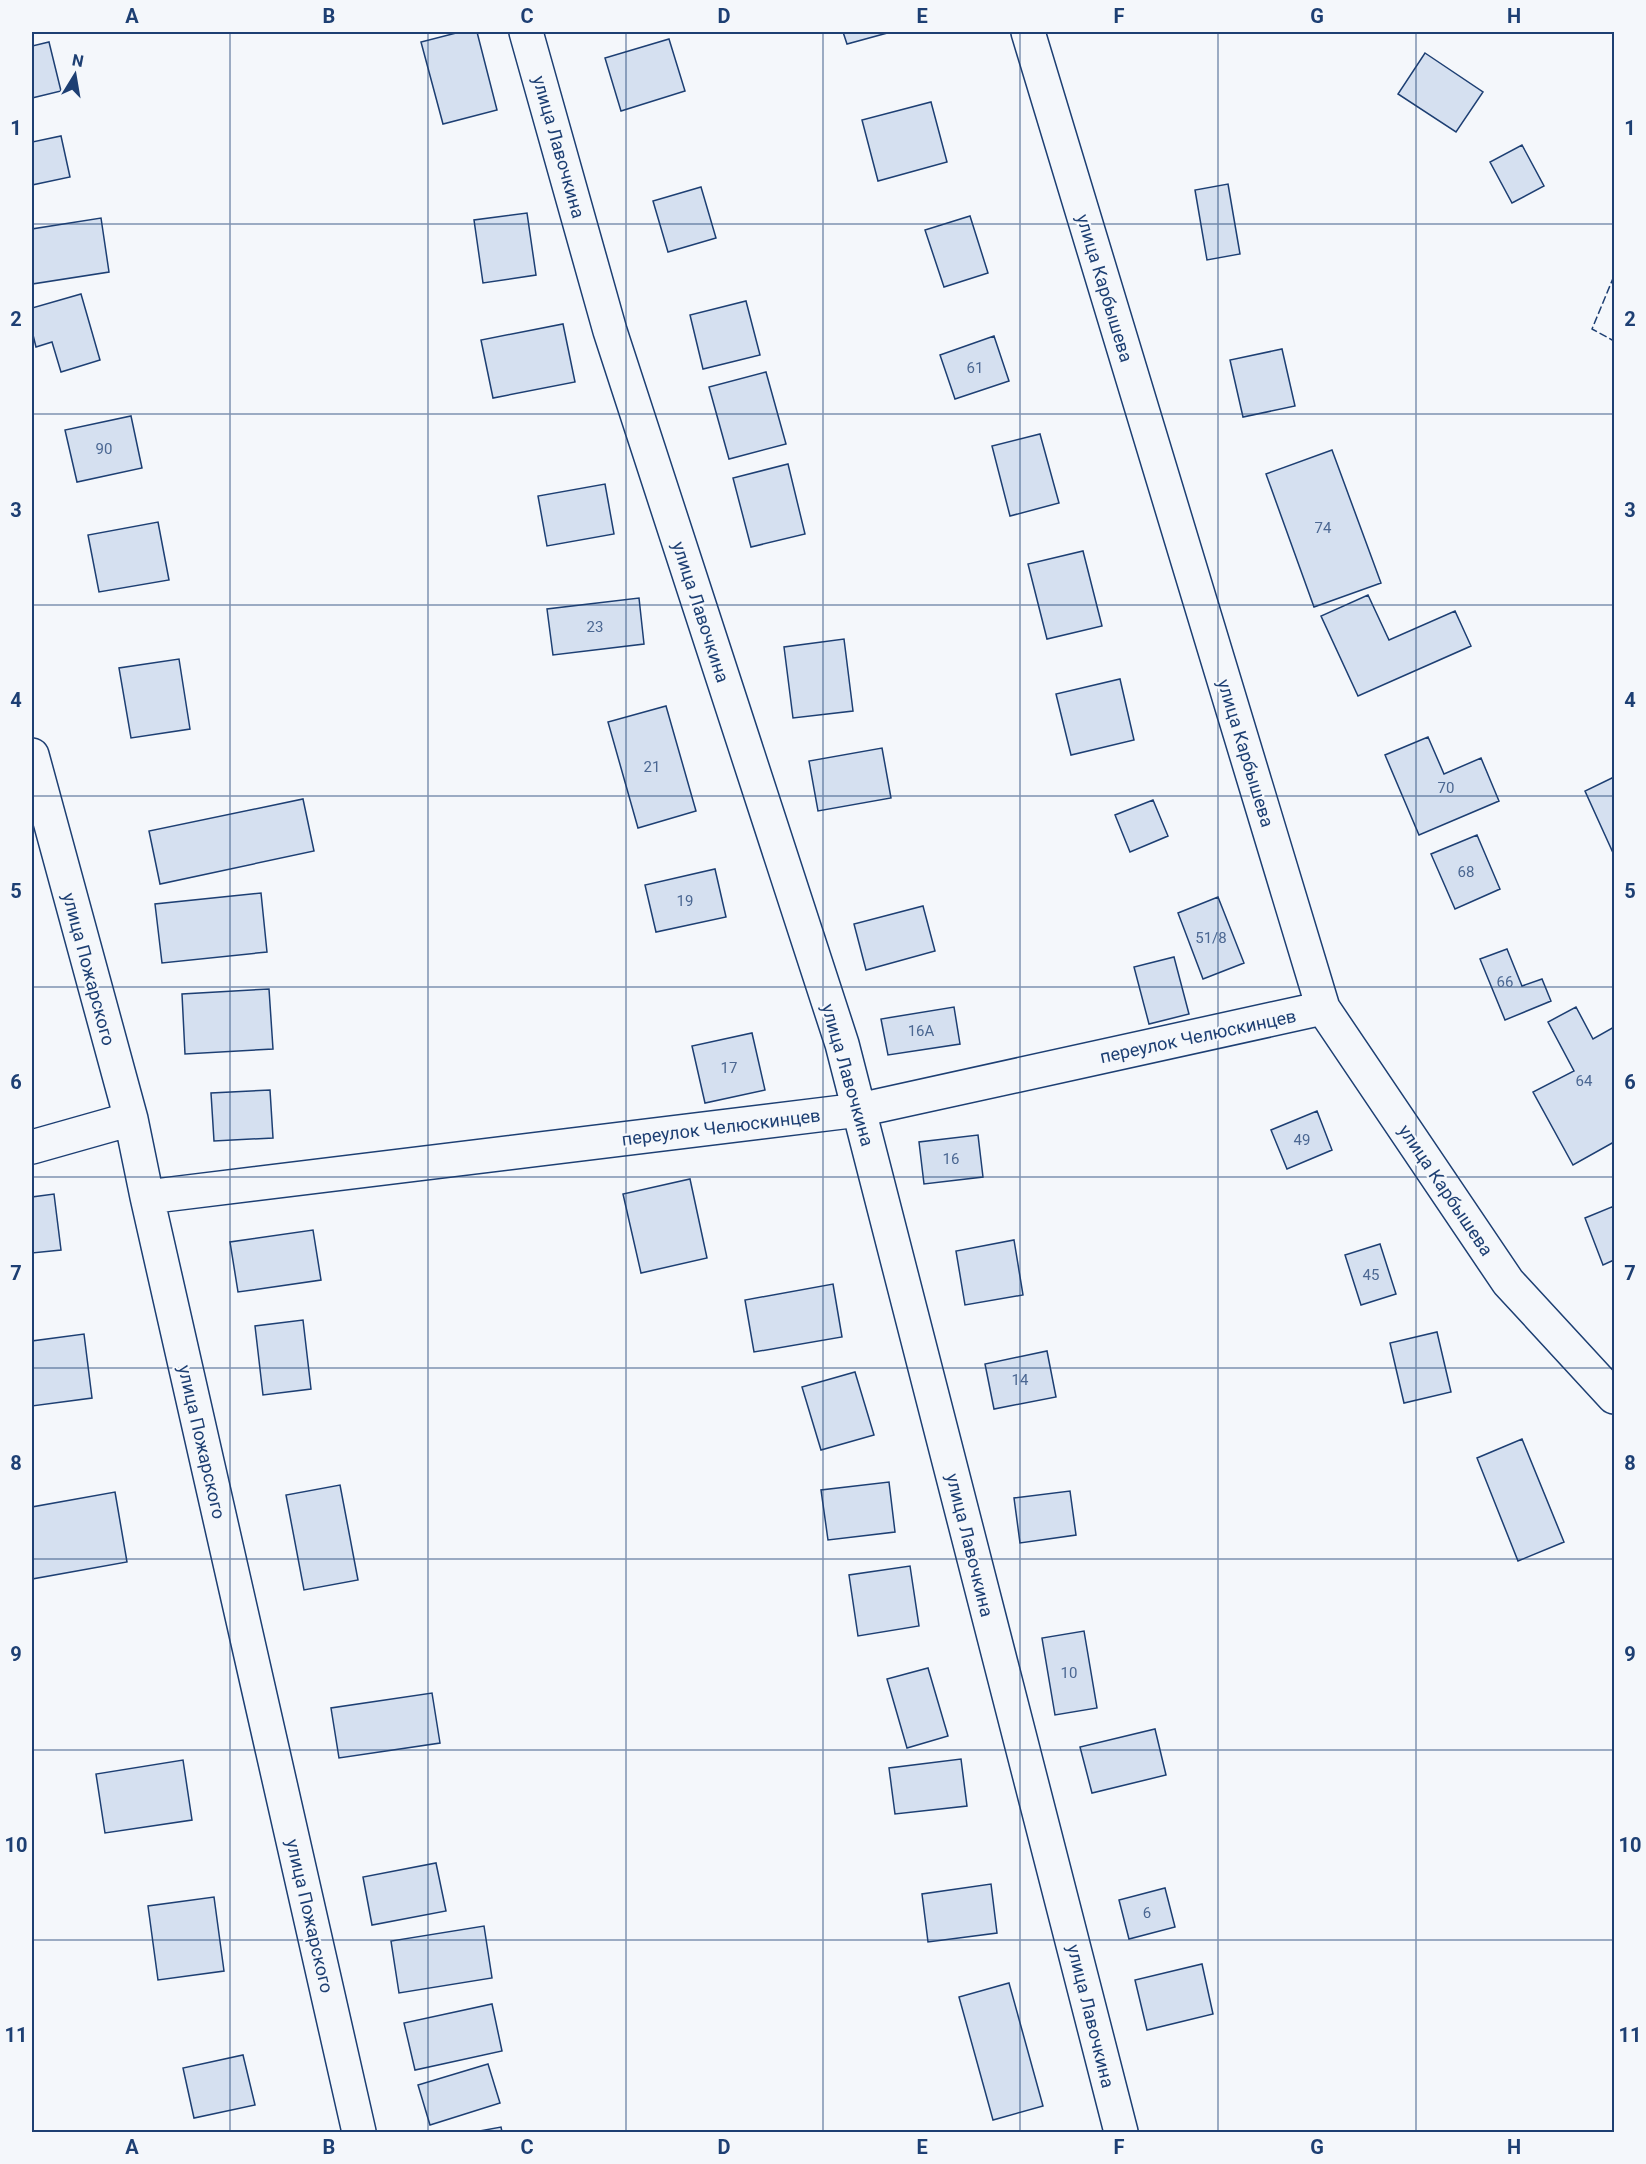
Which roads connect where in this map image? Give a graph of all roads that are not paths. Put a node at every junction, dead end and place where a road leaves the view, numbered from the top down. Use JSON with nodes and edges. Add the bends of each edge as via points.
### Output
{"nodes":[{"id":1,"x":526,"y":32,"type":"edge"},
{"id":2,"x":1028,"y":32,"type":"edge"},
{"id":3,"x":32,"y":755,"type":"edge"},
{"id":4,"x":1323,"y":1008,"type":"junction"},
{"id":5,"x":859,"y":1110,"type":"junction"},
{"id":6,"x":131,"y":1119,"type":"junction"},
{"id":7,"x":32,"y":1147,"type":"edge"},
{"id":8,"x":147,"y":1197,"type":"junction"},
{"id":9,"x":1614,"y":1397,"type":"edge"},
{"id":10,"x":359,"y":2133,"type":"edge"},
{"id":11,"x":1121,"y":2133,"type":"edge"}],
"edges":[{"from":1,"to":5,"type":"street","name":"улица Лавочкина","via":[[610,331],[838,1033]]},
{"from":2,"to":4,"type":"street","name":"улица Карбышева"},
{"from":3,"to":6,"type":"street","name":"улица Пожарского"},
{"from":4,"to":5,"type":"street","name":"переулок Челюскинцев"},
{"from":4,"to":9,"type":"street","name":"улица Карбышева","via":[[1508,1282]]},
{"from":5,"to":8,"type":"street","name":"переулок Челюскинцев"},
{"from":5,"to":11,"type":"street","name":"улица Лавочкина"},
{"from":6,"to":7,"type":"street"},
{"from":6,"to":8,"type":"street","name":"улица Пожарского"},
{"from":8,"to":10,"type":"street","name":"улица Пожарского"}]}
